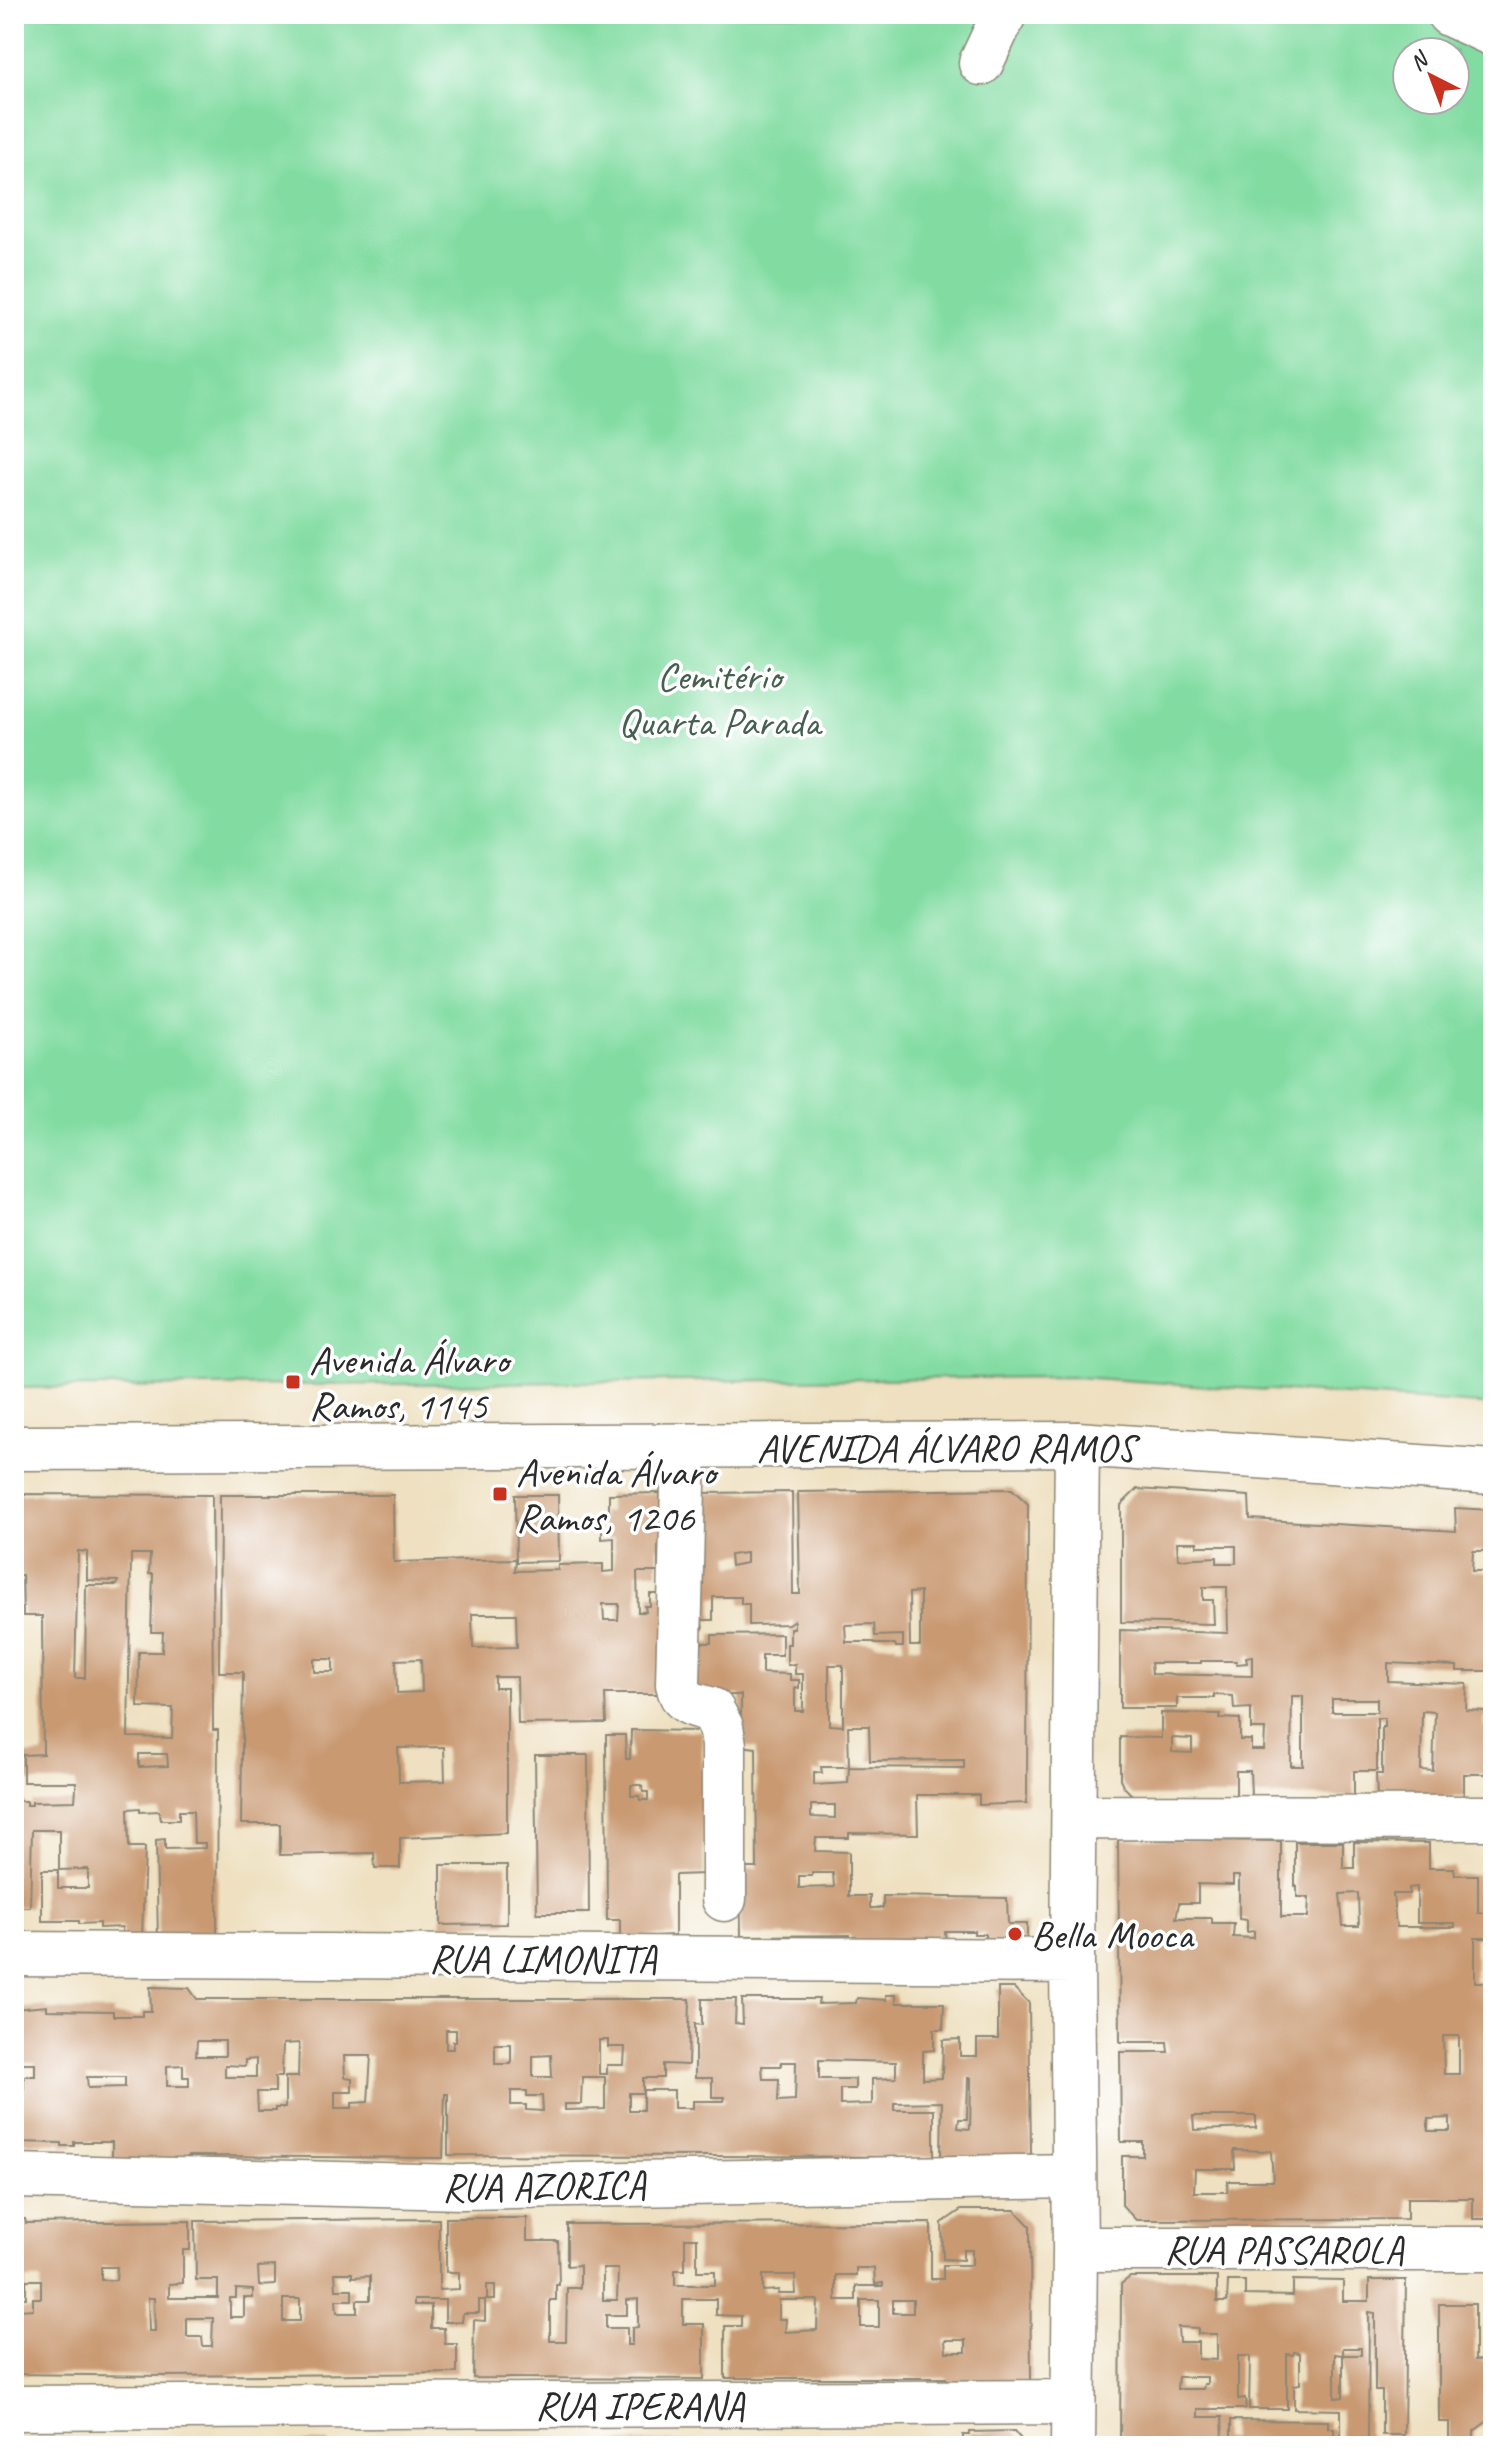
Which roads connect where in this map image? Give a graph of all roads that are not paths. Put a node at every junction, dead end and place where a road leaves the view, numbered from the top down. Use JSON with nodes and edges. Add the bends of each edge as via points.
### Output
{"nodes":[{"id":1,"x":1004,"y":14,"type":"edge"},
{"id":2,"x":1449,"y":14,"type":"edge"},
{"id":3,"x":1493,"y":34,"type":"edge"},
{"id":4,"x":981,"y":63,"type":"dead end"},
{"id":5,"x":1077,"y":1444,"type":"junction"},
{"id":6,"x":684,"y":1446,"type":"junction"},
{"id":7,"x":14,"y":1448,"type":"edge"},
{"id":8,"x":1493,"y":1472,"type":"edge"},
{"id":9,"x":1075,"y":1817,"type":"junction"},
{"id":10,"x":1493,"y":1818,"type":"edge"},
{"id":11,"x":724,"y":1899,"type":"dead end"},
{"id":12,"x":14,"y":1954,"type":"edge"},
{"id":13,"x":1072,"y":1961,"type":"junction"},
{"id":14,"x":14,"y":2176,"type":"edge"},
{"id":15,"x":1073,"y":2176,"type":"junction"},
{"id":16,"x":1075,"y":2249,"type":"junction"},
{"id":17,"x":1493,"y":2249,"type":"edge"},
{"id":18,"x":1073,"y":2402,"type":"junction"},
{"id":19,"x":14,"y":2408,"type":"edge"},
{"id":20,"x":1073,"y":2446,"type":"edge"}],
"edges":[{"from":1,"to":4,"type":"street"},
{"from":2,"to":3,"type":"street"},
{"from":5,"to":6,"type":"street","name":"AVENIDA ÁLVARO RAMOS"},
{"from":5,"to":8,"type":"street","name":"AVENIDA ÁLVARO RAMOS"},
{"from":5,"to":9,"type":"street"},
{"from":6,"to":7,"type":"street","name":"AVENIDA ÁLVARO RAMOS"},
{"from":6,"to":11,"type":"street","via":[[678,1684],[682,1698],[712,1710],[721,1727]]},
{"from":9,"to":10,"type":"street"},
{"from":9,"to":13,"type":"street"},
{"from":12,"to":13,"type":"street","name":"RUA LIMONITA"},
{"from":13,"to":15,"type":"street"},
{"from":14,"to":15,"type":"street","name":"RUA AZORICA","via":[[462,2187]]},
{"from":15,"to":16,"type":"street"},
{"from":16,"to":17,"type":"street","name":"RUA PASSAROLA"},
{"from":16,"to":18,"type":"street"},
{"from":18,"to":19,"type":"street","name":"RUA IPERANA"},
{"from":18,"to":20,"type":"street"}]}
